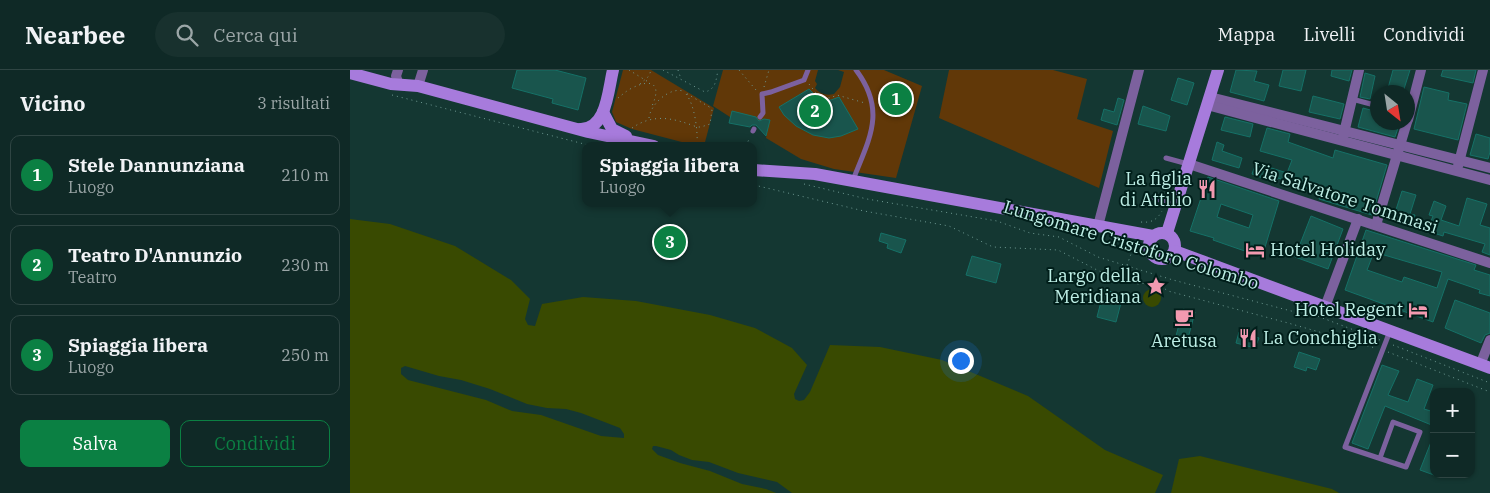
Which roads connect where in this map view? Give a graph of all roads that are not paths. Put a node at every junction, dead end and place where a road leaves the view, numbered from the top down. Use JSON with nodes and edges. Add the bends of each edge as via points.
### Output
{"nodes":[{"id":1,"x":398,"y":70,"type":"edge"},
{"id":2,"x":422,"y":70,"type":"edge"},
{"id":3,"x":613,"y":70,"type":"edge"},
{"id":4,"x":808,"y":70,"type":"edge"},
{"id":5,"x":856,"y":70,"type":"edge"},
{"id":6,"x":1139,"y":70,"type":"edge"},
{"id":7,"x":1218,"y":70,"type":"edge"},
{"id":8,"x":1359,"y":70,"type":"edge"},
{"id":9,"x":1421,"y":70,"type":"edge"},
{"id":10,"x":1483,"y":70,"type":"edge"},
{"id":11,"x":350,"y":73,"type":"edge"},
{"id":12,"x":399,"y":85,"type":"junction"},
{"id":13,"x":418,"y":86,"type":"junction"},
{"id":14,"x":1415,"y":92,"type":"edge"},
{"id":15,"x":1352,"y":99,"type":"junction"},
{"id":16,"x":1209,"y":101,"type":"junction"},
{"id":17,"x":1370,"y":104,"type":"edge"},
{"id":18,"x":603,"y":112,"type":"junction"},
{"id":19,"x":760,"y":117,"type":"dead end"},
{"id":20,"x":577,"y":128,"type":"junction"},
{"id":21,"x":1345,"y":130,"type":"junction"},
{"id":22,"x":1404,"y":130,"type":"edge"},
{"id":23,"x":1342,"y":141,"type":"junction"},
{"id":24,"x":636,"y":142,"type":"edge"},
{"id":25,"x":644,"y":142,"type":"edge"},
{"id":26,"x":1400,"y":145,"type":"junction"},
{"id":27,"x":1398,"y":156,"type":"junction"},
{"id":28,"x":1166,"y":158,"type":"dead end"},
{"id":29,"x":1460,"y":161,"type":"junction"},
{"id":30,"x":1189,"y":164,"type":"junction"},
{"id":31,"x":1490,"y":168,"type":"edge"},
{"id":32,"x":757,"y":170,"type":"edge"},
{"id":33,"x":1456,"y":171,"type":"junction"},
{"id":34,"x":1490,"y":180,"type":"edge"},
{"id":35,"x":853,"y":181,"type":"junction"},
{"id":36,"x":1154,"y":198,"type":"dead end"},
{"id":37,"x":1176,"y":205,"type":"junction"},
{"id":38,"x":1358,"y":219,"type":"junction"},
{"id":39,"x":1376,"y":225,"type":"junction"},
{"id":40,"x":1098,"y":226,"type":"junction"},
{"id":41,"x":1167,"y":233,"type":"junction"},
{"id":42,"x":1153,"y":236,"type":"junction"},
{"id":43,"x":1175,"y":251,"type":"junction"},
{"id":44,"x":1490,"y":263,"type":"edge"},
{"id":45,"x":1325,"y":307,"type":"junction"},
{"id":46,"x":1388,"y":337,"type":"junction"},
{"id":47,"x":1490,"y":340,"type":"edge"},
{"id":48,"x":1485,"y":367,"type":"edge"},
{"id":49,"x":1380,"y":458,"type":"junction"}],
"edges":[{"from":1,"to":12,"type":"street"},
{"from":2,"to":13,"type":"street"},
{"from":3,"to":18,"type":"street"},
{"from":4,"to":19,"type":"lane","via":[[804,80],[764,93]]},
{"from":5,"to":35,"type":"lane","via":[[873,106],[869,142]]},
{"from":6,"to":40,"type":"street"},
{"from":7,"to":16,"type":"street"},
{"from":8,"to":15,"type":"street"},
{"from":9,"to":14,"type":"street"},
{"from":10,"to":29,"type":"street"},
{"from":11,"to":12,"type":"street"},
{"from":12,"to":13,"type":"street"},
{"from":13,"to":20,"type":"street"},
{"from":15,"to":17,"type":"lane"},
{"from":15,"to":21,"type":"street"},
{"from":16,"to":21,"type":"street"},
{"from":16,"to":23,"type":"street"},
{"from":16,"to":30,"type":"street"},
{"from":18,"to":20,"type":"street","via":[[595,125]]},
{"from":18,"to":25,"type":"street","via":[[616,132]]},
{"from":20,"to":24,"type":"street"},
{"from":21,"to":23,"type":"street"},
{"from":21,"to":26,"type":"street"},
{"from":22,"to":26,"type":"street"},
{"from":23,"to":27,"type":"street"},
{"from":26,"to":27,"type":"street"},
{"from":26,"to":29,"type":"street"},
{"from":27,"to":33,"type":"street"},
{"from":27,"to":39,"type":"street"},
{"from":28,"to":30,"type":"lane"},
{"from":29,"to":31,"type":"street"},
{"from":29,"to":33,"type":"street"},
{"from":30,"to":37,"type":"street"},
{"from":30,"to":38,"type":"street","name":"Via Salvatore Tommasi"},
{"from":32,"to":35,"type":"street","name":"Lungomare Cristoforo Colombo","via":[[815,174]]},
{"from":33,"to":34,"type":"street"},
{"from":35,"to":40,"type":"street","name":"Lungomare Cristoforo Colombo"},
{"from":36,"to":37,"type":"lane"},
{"from":37,"to":41,"type":"street"},
{"from":38,"to":39,"type":"street","name":"Via Salvatore Tommasi"},
{"from":38,"to":45,"type":"street"},
{"from":39,"to":44,"type":"street","name":"Via Salvatore Tommasi"},
{"from":40,"to":42,"type":"street","name":"Lungomare Cristoforo Colombo"},
{"from":41,"to":42,"type":"street"},
{"from":41,"to":43,"type":"street","via":[[1175,240]]},
{"from":42,"to":43,"type":"street","via":[[1149,246],[1154,256],[1164,259]]},
{"from":43,"to":45,"type":"street","name":"Lungomare Cristoforo Colombo"},
{"from":45,"to":46,"type":"street","name":"Lungomare Cristoforo Colombo"},
{"from":46,"to":48,"type":"street","name":"Lungomare Cristoforo Colombo"},
{"from":46,"to":49,"type":"lane","via":[[1345,447]]},
{"from":47,"to":48,"type":"street"},
{"from":49,"to":49,"type":"lane","via":[[1406,467],[1420,432],[1393,422]]}]}
